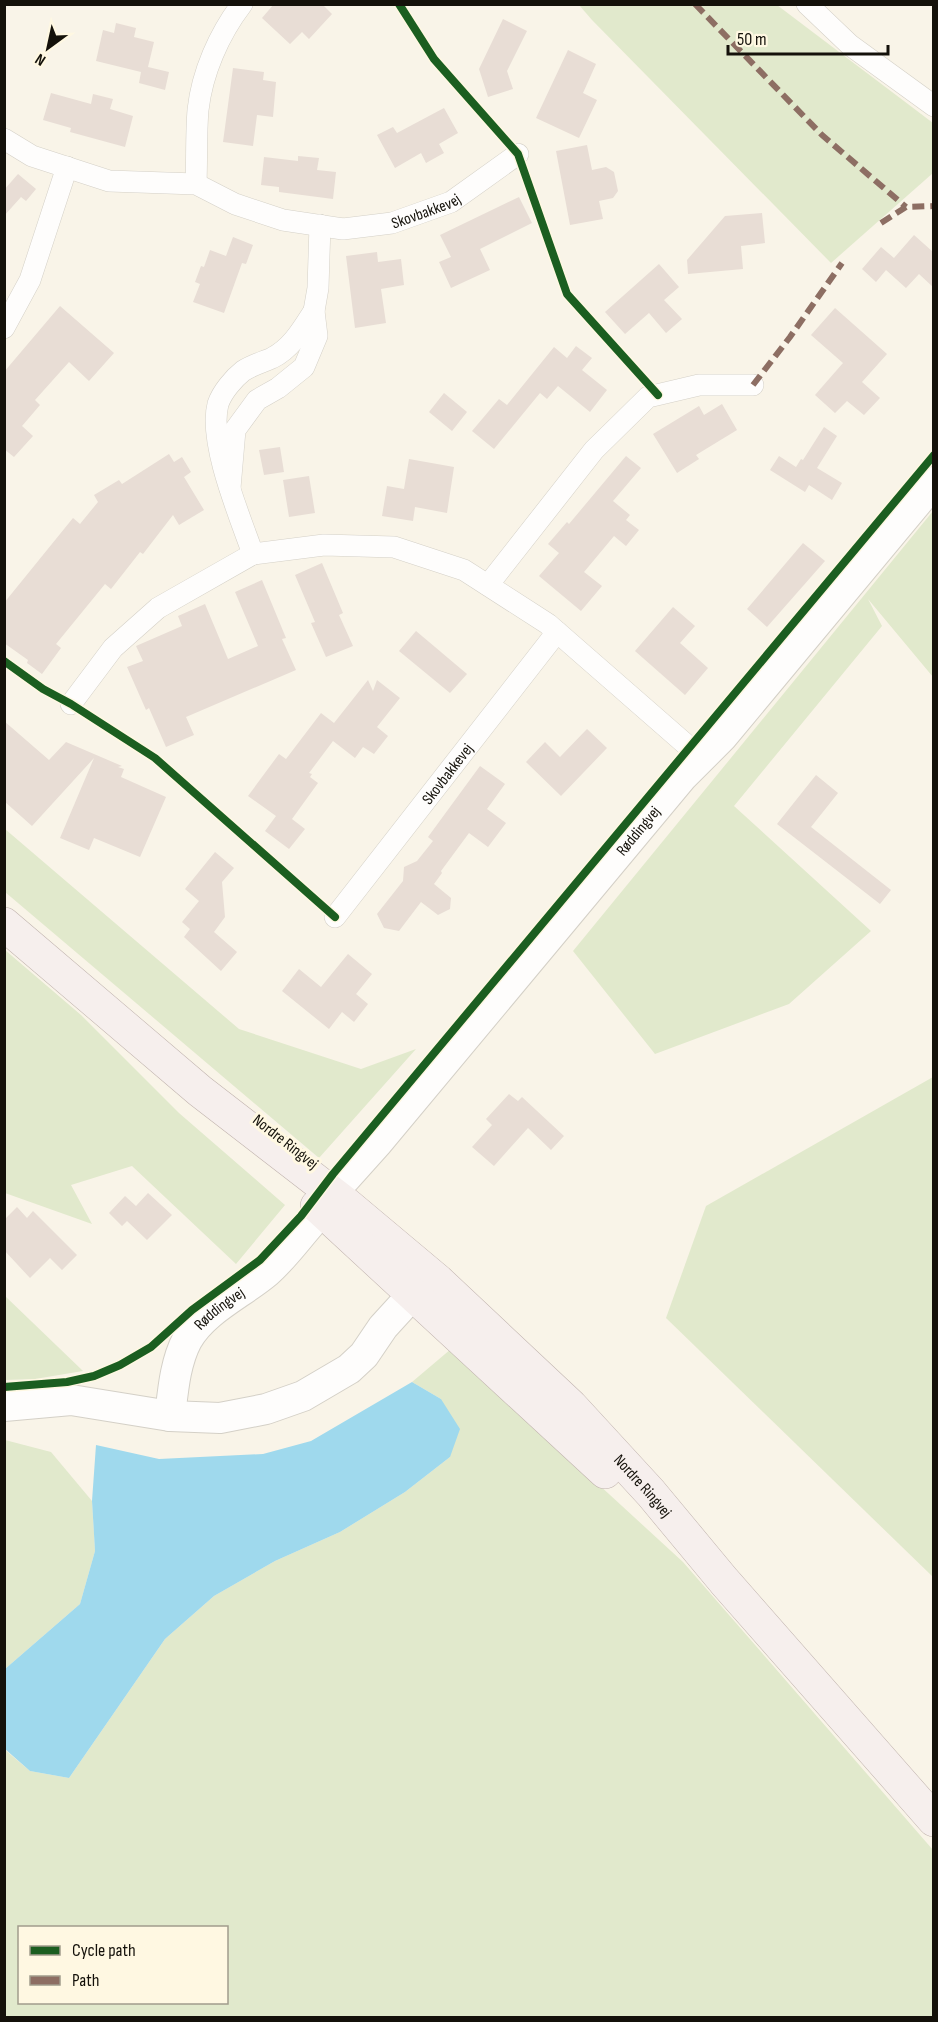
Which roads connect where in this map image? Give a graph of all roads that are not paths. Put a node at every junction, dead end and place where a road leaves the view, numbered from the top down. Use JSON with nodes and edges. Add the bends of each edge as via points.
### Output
{"nodes":[{"id":1,"x":242,"y":4,"type":"edge"},
{"id":2,"x":807,"y":4,"type":"edge"},
{"id":3,"x":933,"y":106,"type":"edge"},
{"id":4,"x":4,"y":139,"type":"edge"},
{"id":5,"x":518,"y":154,"type":"dead end"},
{"id":6,"x":68,"y":167,"type":"junction"},
{"id":7,"x":196,"y":184,"type":"junction"},
{"id":8,"x":320,"y":225,"type":"junction"},
{"id":9,"x":314,"y":311,"type":"junction"},
{"id":10,"x":4,"y":328,"type":"edge"},
{"id":11,"x":753,"y":385,"type":"dead end"},
{"id":12,"x":933,"y":482,"type":"edge"},
{"id":13,"x":230,"y":488,"type":"junction"},
{"id":14,"x":253,"y":554,"type":"junction"},
{"id":15,"x":488,"y":585,"type":"junction"},
{"id":16,"x":557,"y":632,"type":"junction"},
{"id":17,"x":71,"y":704,"type":"dead end"},
{"id":18,"x":698,"y":761,"type":"junction"},
{"id":19,"x":335,"y":917,"type":"dead end"},
{"id":20,"x":4,"y":924,"type":"edge"},
{"id":21,"x":342,"y":1181,"type":"dead end"},
{"id":22,"x":310,"y":1224,"type":"dead end"},
{"id":23,"x":426,"y":1295,"type":"junction"},
{"id":24,"x":4,"y":1406,"type":"edge"},
{"id":25,"x":170,"y":1416,"type":"junction"},
{"id":26,"x":933,"y":1820,"type":"edge"}],
"edges":[{"from":1,"to":7,"type":"street","via":[[210,61],[198,109]]},
{"from":2,"to":3,"type":"street","via":[[850,45]]},
{"from":4,"to":6,"type":"street","name":"Skovbakkevej","via":[[32,156]]},
{"from":5,"to":8,"type":"street","name":"Skovbakkevej","via":[[451,202],[392,223],[343,229]]},
{"from":6,"to":7,"type":"street","name":"Skovbakkevej","via":[[110,181]]},
{"from":6,"to":10,"type":"street","via":[[30,280]]},
{"from":7,"to":8,"type":"street","name":"Skovbakkevej","via":[[235,204],[282,220]]},
{"from":8,"to":9,"type":"street"},
{"from":9,"to":13,"type":"street","via":[[317,336],[304,367],[257,400],[235,430]]},
{"from":9,"to":13,"type":"street","via":[[291,344],[242,372],[219,403],[221,461]]},
{"from":11,"to":15,"type":"street","via":[[699,385],[648,397],[594,450]]},
{"from":12,"to":18,"type":"street","name":"Røddingvej"},
{"from":13,"to":14,"type":"street"},
{"from":14,"to":15,"type":"street","via":[[324,545],[394,547],[464,570]]},
{"from":14,"to":17,"type":"street","via":[[158,608],[113,648]]},
{"from":15,"to":16,"type":"street"},
{"from":16,"to":18,"type":"street","via":[[690,748]]},
{"from":16,"to":19,"type":"street","name":"Skovbakkevej"},
{"from":18,"to":21,"type":"street","name":"Røddingvej"},
{"from":20,"to":23,"type":"main road","name":"Nordre Ringvej","via":[[200,1091],[330,1219]]},
{"from":22,"to":25,"type":"street","name":"Røddingvej","via":[[267,1271],[206,1317],[191,1334],[177,1369]]},
{"from":23,"to":25,"type":"street","via":[[383,1327],[349,1369],[303,1396],[266,1409],[220,1418]]},
{"from":23,"to":26,"type":"main road","name":"Nordre Ringvej","via":[[724,1581]]},
{"from":24,"to":25,"type":"street","via":[[71,1400]]}]}
